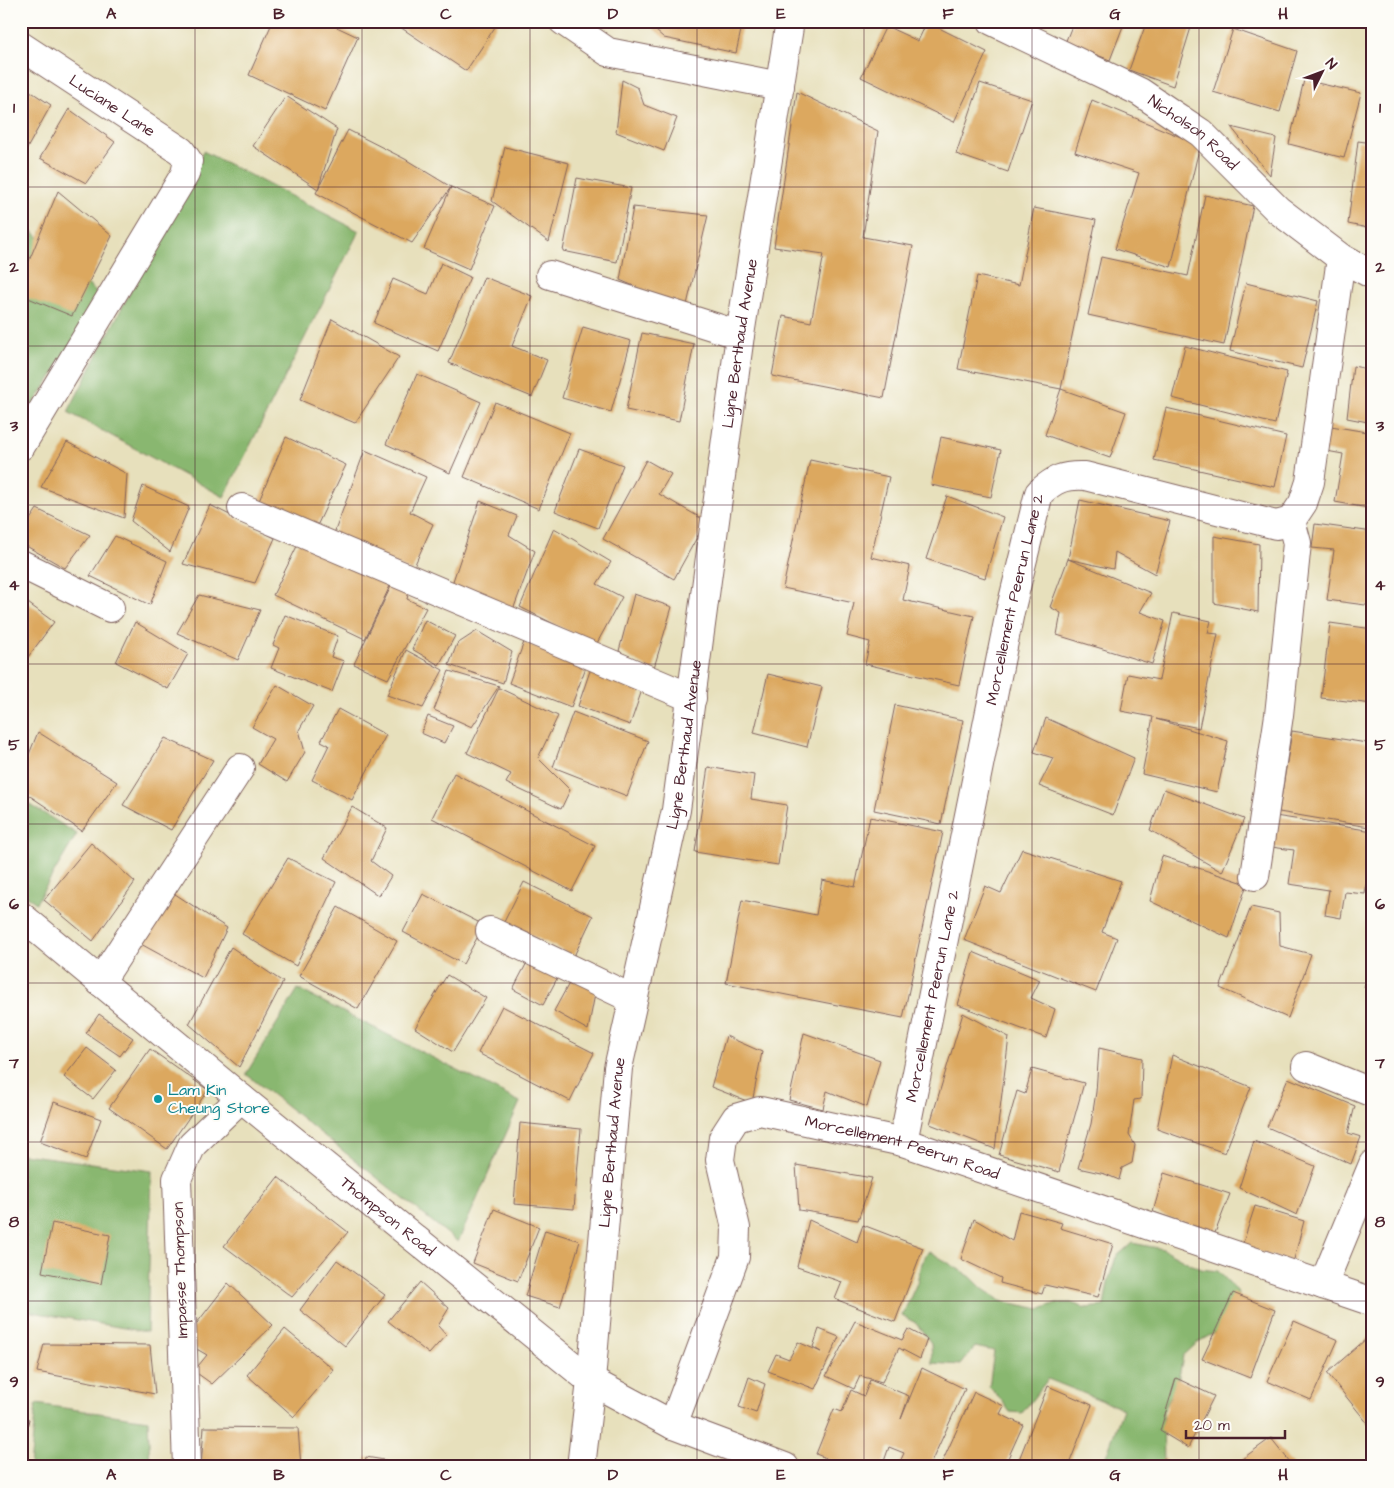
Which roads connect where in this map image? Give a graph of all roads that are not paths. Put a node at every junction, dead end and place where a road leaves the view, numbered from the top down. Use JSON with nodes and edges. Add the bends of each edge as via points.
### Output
{"nodes":[{"id":1,"x":563,"y":21,"type":"edge"},
{"id":2,"x":790,"y":21,"type":"edge"},
{"id":3,"x":992,"y":21,"type":"edge"},
{"id":4,"x":21,"y":46,"type":"edge"},
{"id":5,"x":780,"y":86,"type":"junction"},
{"id":6,"x":1341,"y":258,"type":"junction"},
{"id":7,"x":550,"y":275,"type":"dead end"},
{"id":8,"x":1373,"y":275,"type":"edge"},
{"id":9,"x":740,"y":335,"type":"junction"},
{"id":10,"x":21,"y":446,"type":"edge"},
{"id":11,"x":242,"y":508,"type":"dead end"},
{"id":12,"x":1291,"y":521,"type":"junction"},
{"id":13,"x":21,"y":564,"type":"edge"},
{"id":14,"x":110,"y":608,"type":"dead end"},
{"id":15,"x":692,"y":698,"type":"junction"},
{"id":16,"x":240,"y":768,"type":"dead end"},
{"id":17,"x":1255,"y":876,"type":"dead end"},
{"id":18,"x":21,"y":916,"type":"edge"},
{"id":19,"x":490,"y":931,"type":"dead end"},
{"id":20,"x":100,"y":982,"type":"junction"},
{"id":21,"x":633,"y":999,"type":"junction"},
{"id":22,"x":1306,"y":1066,"type":"dead end"},
{"id":23,"x":1373,"y":1093,"type":"edge"},
{"id":24,"x":241,"y":1098,"type":"junction"},
{"id":25,"x":903,"y":1142,"type":"junction"},
{"id":26,"x":1373,"y":1164,"type":"edge"},
{"id":27,"x":1323,"y":1285,"type":"junction"},
{"id":28,"x":1373,"y":1302,"type":"edge"},
{"id":29,"x":590,"y":1381,"type":"junction"},
{"id":30,"x":673,"y":1425,"type":"junction"},
{"id":31,"x":186,"y":1467,"type":"edge"},
{"id":32,"x":581,"y":1467,"type":"edge"},
{"id":33,"x":784,"y":1467,"type":"edge"}],
"edges":[{"from":1,"to":5,"type":"street","via":[[608,52]]},
{"from":2,"to":5,"type":"street","name":"Ligne Berthaud Avenue"},
{"from":3,"to":6,"type":"street","name":"Nicholson Road","via":[[1140,92],[1201,133],[1278,210]]},
{"from":4,"to":10,"type":"street","name":"Luciane Lane","via":[[181,151],[188,161],[186,174]]},
{"from":5,"to":9,"type":"street","name":"Ligne Berthaud Avenue"},
{"from":6,"to":8,"type":"street","name":"Nicholson Road"},
{"from":6,"to":12,"type":"street","via":[[1310,482],[1303,503]]},
{"from":7,"to":9,"type":"street"},
{"from":9,"to":15,"type":"street","name":"Ligne Berthaud Avenue"},
{"from":11,"to":15,"type":"street"},
{"from":12,"to":17,"type":"street","via":[[1297,543],[1279,715]]},
{"from":12,"to":25,"type":"street","name":"Morcellement Peerun Lane 2","via":[[1276,525],[1085,476],[1070,475],[1053,481],[1039,493],[1010,612]]},
{"from":13,"to":14,"type":"street"},
{"from":15,"to":21,"type":"street","name":"Ligne Berthaud Avenue","via":[[676,810]]},
{"from":16,"to":20,"type":"street"},
{"from":18,"to":20,"type":"street","name":"Thompson Road"},
{"from":19,"to":21,"type":"street"},
{"from":20,"to":24,"type":"street","name":"Thompson Road"},
{"from":21,"to":29,"type":"street","name":"Ligne Berthaud Avenue","via":[[618,1068]]},
{"from":22,"to":23,"type":"street"},
{"from":24,"to":29,"type":"street","name":"Thompson Road"},
{"from":24,"to":31,"type":"street","name":"Impasse Thompson","via":[[192,1145],[177,1179]]},
{"from":25,"to":27,"type":"street","name":"Morcellement Peerun Road"},
{"from":25,"to":30,"type":"street","name":"Morcellement Peerun Road","via":[[760,1111],[736,1118],[723,1138],[720,1160],[736,1228],[735,1257]]},
{"from":26,"to":27,"type":"street"},
{"from":27,"to":28,"type":"street","name":"Morcellement Peerun Road"},
{"from":29,"to":30,"type":"street","name":"Thompson Road"},
{"from":29,"to":32,"type":"street","name":"Ligne Berthaud Avenue"},
{"from":30,"to":33,"type":"street","name":"Thompson Road"}]}
